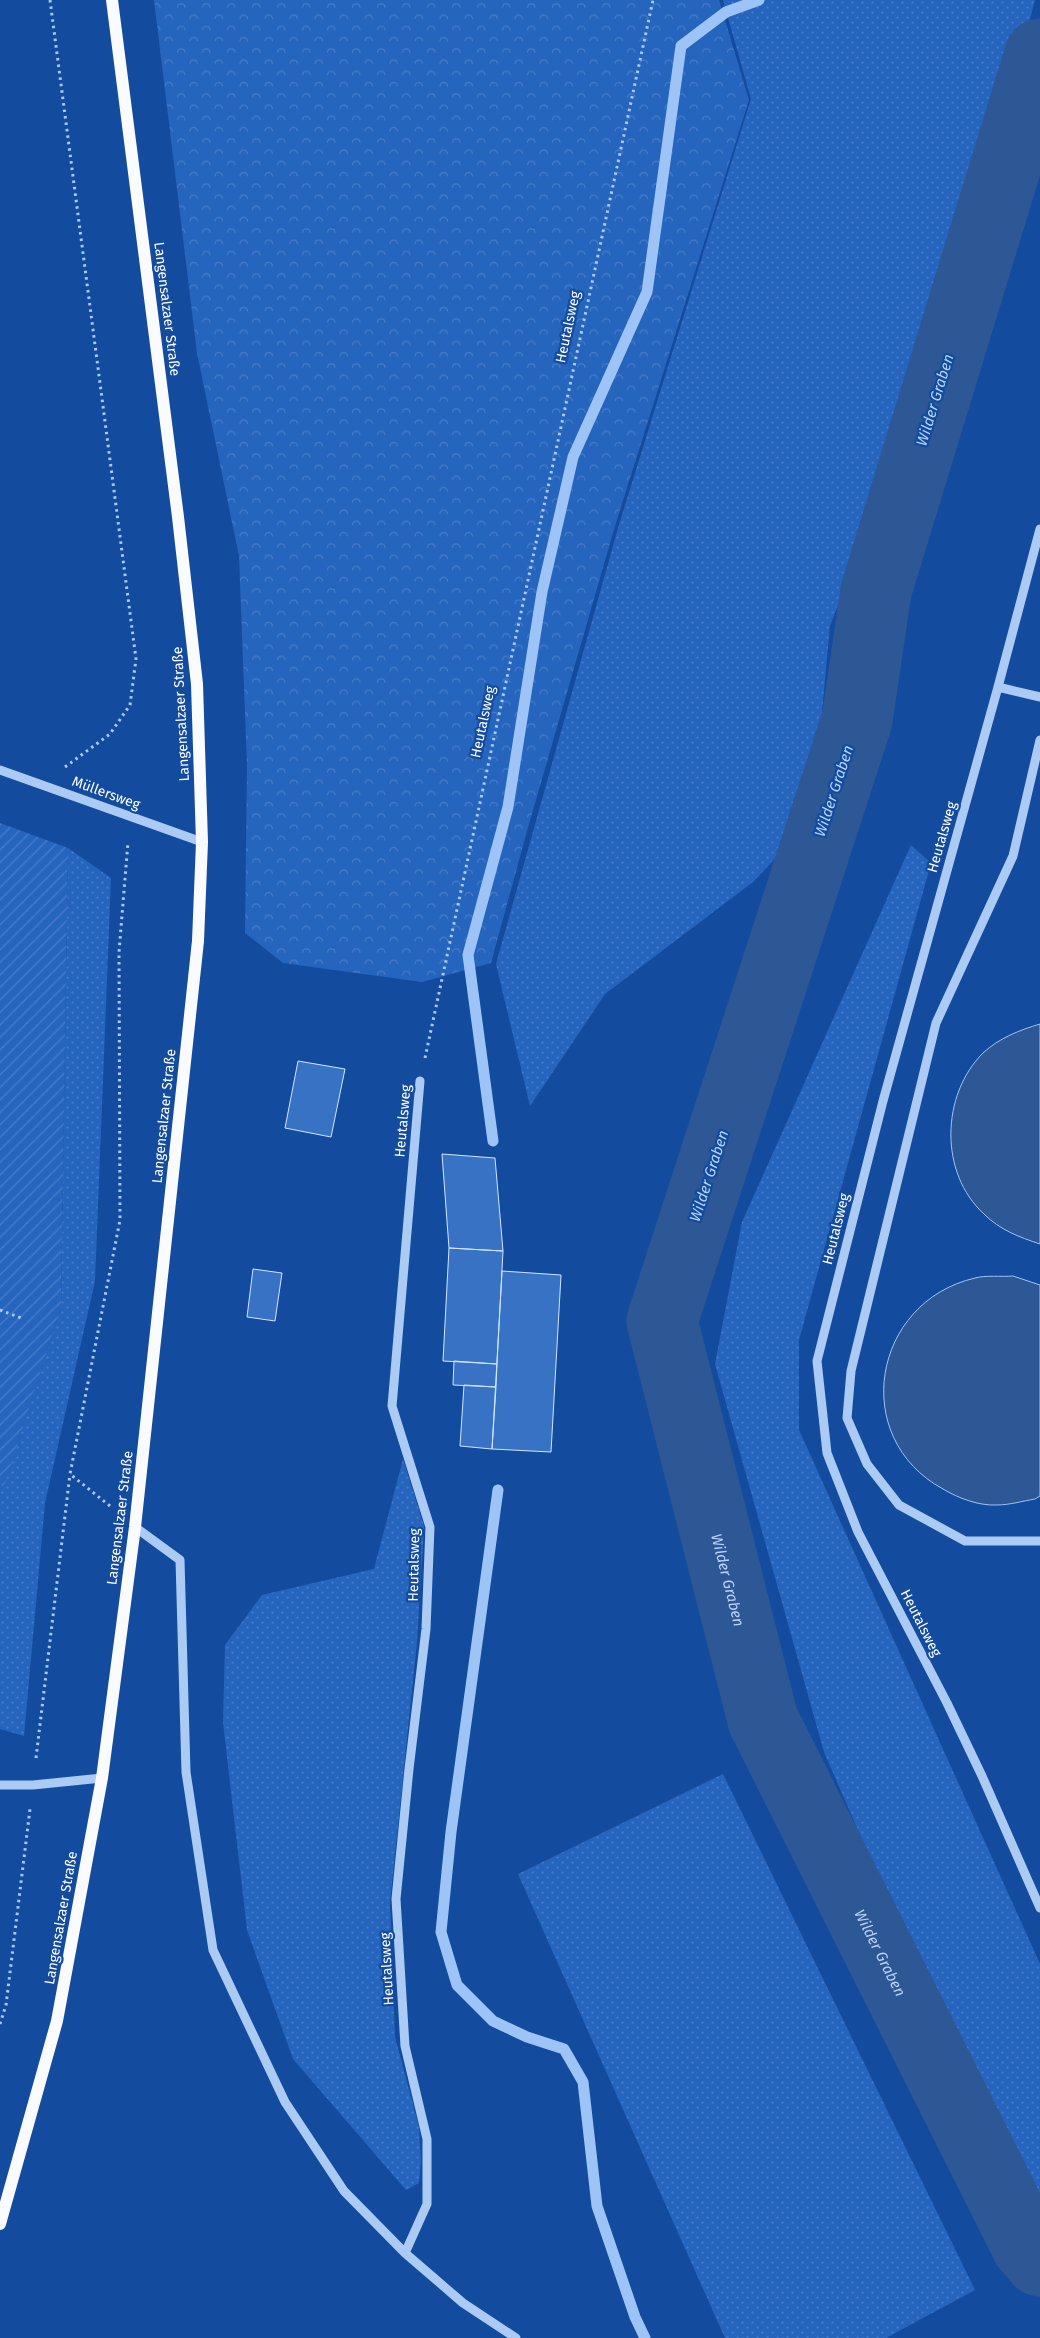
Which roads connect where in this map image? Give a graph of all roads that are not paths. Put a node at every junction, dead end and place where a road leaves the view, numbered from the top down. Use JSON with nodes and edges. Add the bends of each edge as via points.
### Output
{"nodes":[{"id":1,"x":112,"y":0,"type":"edge"},
{"id":2,"x":1040,"y":529,"type":"edge"},
{"id":3,"x":998,"y":687,"type":"junction"},
{"id":4,"x":1040,"y":697,"type":"edge"},
{"id":5,"x":1040,"y":740,"type":"edge"},
{"id":6,"x":0,"y":770,"type":"edge"},
{"id":7,"x":202,"y":842,"type":"junction"},
{"id":8,"x":420,"y":1081,"type":"road end"},
{"id":9,"x":135,"y":1526,"type":"junction"},
{"id":10,"x":1040,"y":1541,"type":"edge"},
{"id":11,"x":102,"y":1778,"type":"junction"},
{"id":12,"x":0,"y":1785,"type":"edge"},
{"id":13,"x":1040,"y":1908,"type":"edge"},
{"id":14,"x":0,"y":2224,"type":"edge"},
{"id":15,"x":406,"y":2253,"type":"junction"},
{"id":16,"x":516,"y":2338,"type":"edge"}],
"edges":[{"from":1,"to":7,"type":"main road","name":"Langensalzaer Straße","via":[[197,684]]},
{"from":2,"to":3,"type":"street","name":"Heutalsweg"},
{"from":3,"to":4,"type":"street"},
{"from":3,"to":13,"type":"street","name":"Heutalsweg","via":[[883,1101],[817,1361],[827,1453],[858,1532],[947,1703]]},
{"from":5,"to":10,"type":"street","via":[[1013,856],[936,1023],[851,1371],[847,1418],[867,1464],[898,1505],[965,1541]]},
{"from":6,"to":7,"type":"street","name":"Müllersweg"},
{"from":7,"to":9,"type":"main road","name":"Langensalzaer Straße","via":[[198,941]]},
{"from":8,"to":15,"type":"street","name":"Heutalsweg","via":[[392,1406],[430,1527],[426,1629],[396,1899],[404,2046],[427,2139],[427,2204]]},
{"from":9,"to":11,"type":"main road","name":"Langensalzaer Straße"},
{"from":9,"to":15,"type":"street","via":[[180,1560],[186,1772],[213,1950],[285,2102],[344,2191]]},
{"from":11,"to":12,"type":"street"},
{"from":11,"to":14,"type":"main road","name":"Langensalzaer Straße","via":[[57,2021]]},
{"from":15,"to":16,"type":"street","via":[[463,2303]]}]}
